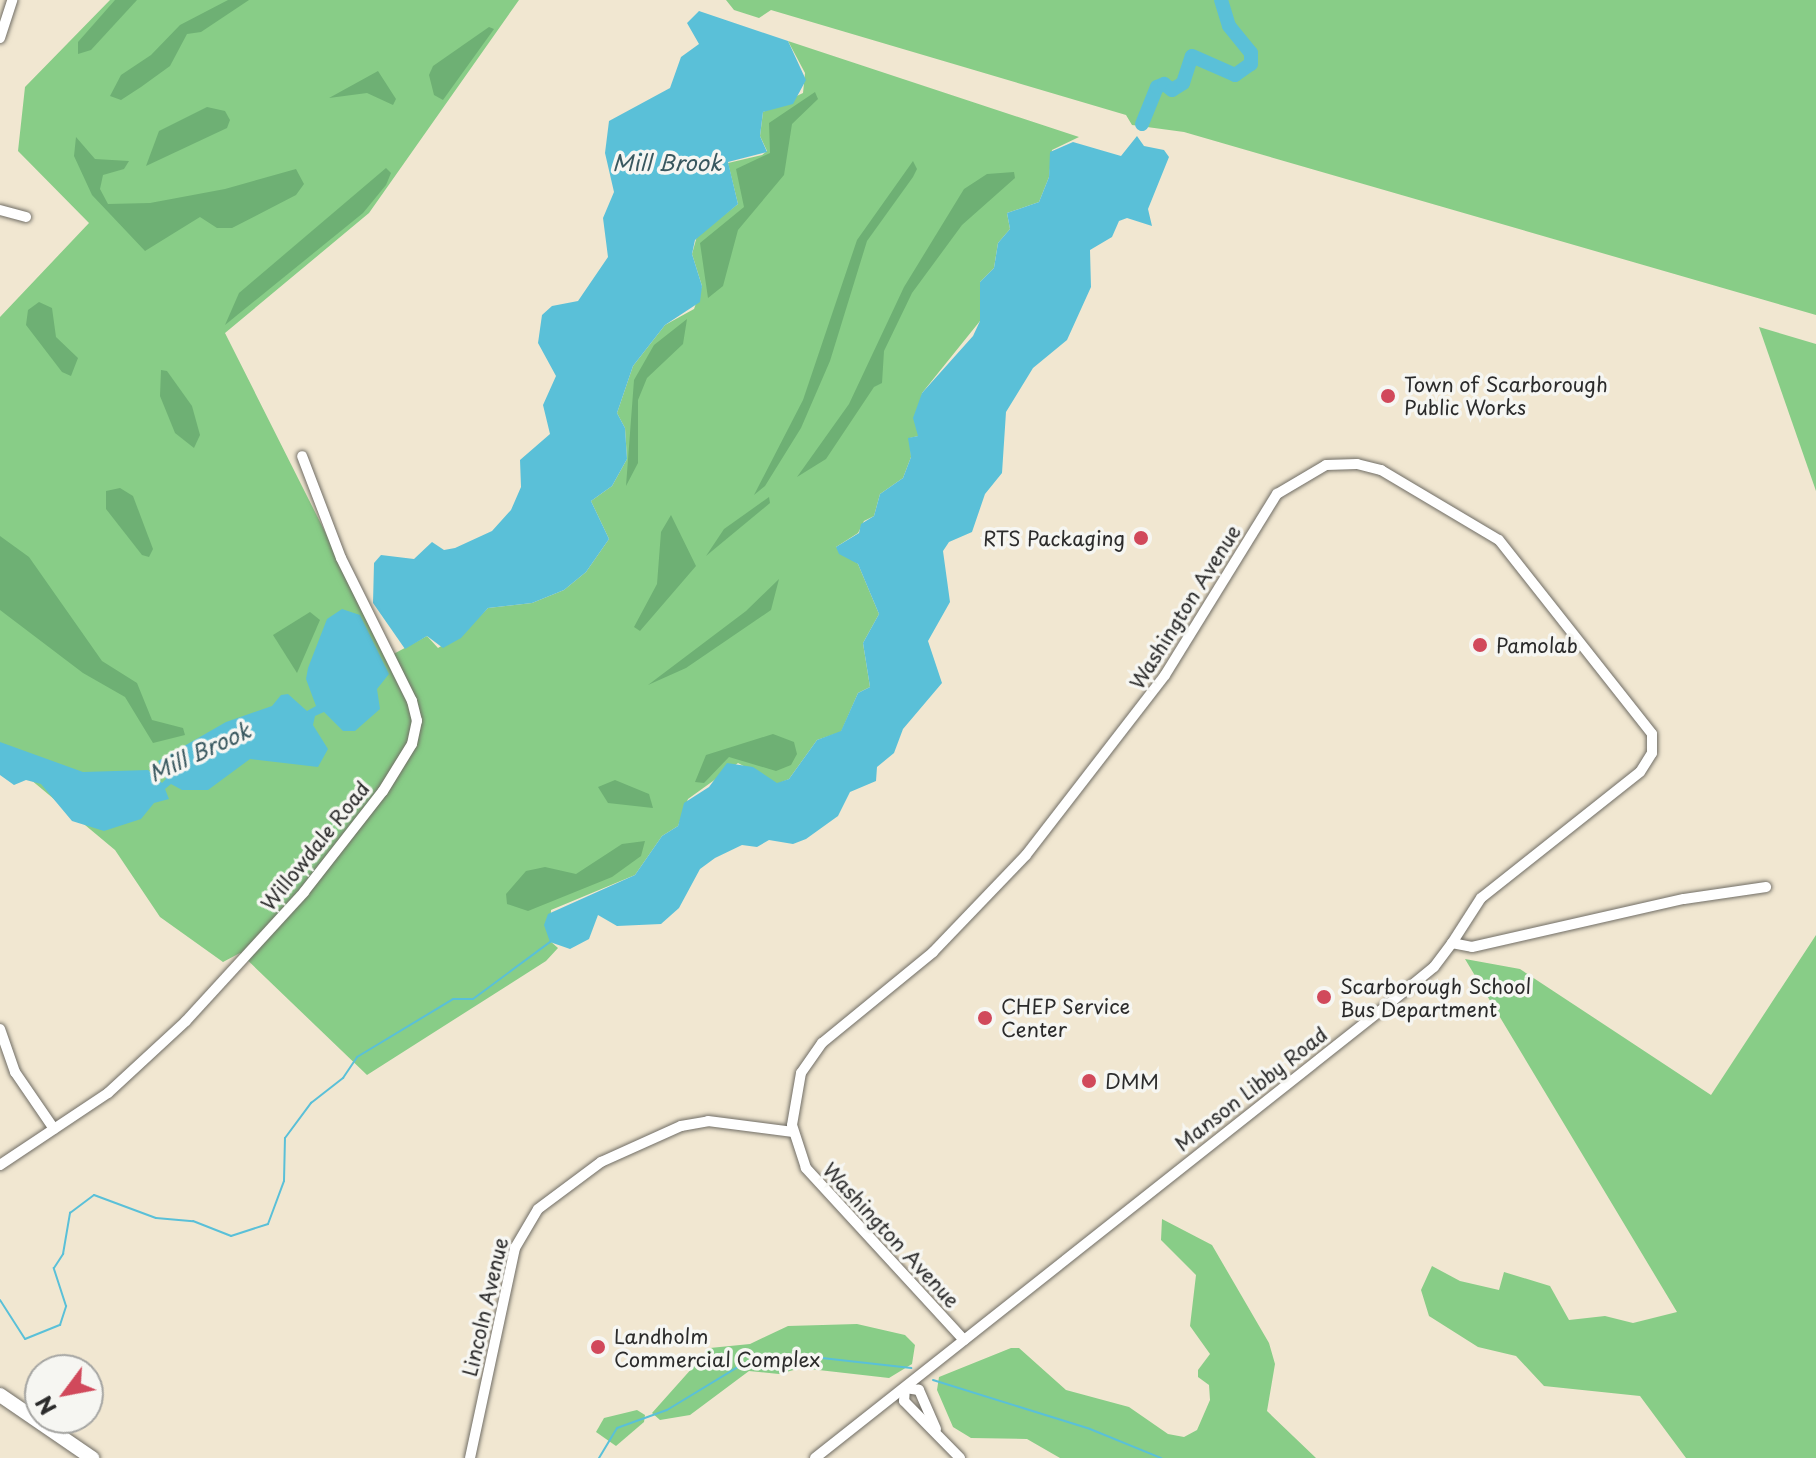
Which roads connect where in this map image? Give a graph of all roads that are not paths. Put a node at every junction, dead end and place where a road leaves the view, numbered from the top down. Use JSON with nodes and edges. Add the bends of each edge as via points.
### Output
{"nodes":[{"id":1,"x":12,"y":0,"type":"edge"},
{"id":2,"x":0,"y":38,"type":"edge"},
{"id":3,"x":0,"y":210,"type":"edge"},
{"id":4,"x":26,"y":217,"type":"dead end"},
{"id":5,"x":302,"y":456,"type":"dead end"},
{"id":6,"x":1766,"y":887,"type":"dead end"},
{"id":7,"x":1452,"y":943,"type":"junction"},
{"id":8,"x":0,"y":1029,"type":"edge"},
{"id":9,"x":54,"y":1129,"type":"junction"},
{"id":10,"x":793,"y":1132,"type":"junction"},
{"id":11,"x":0,"y":1165,"type":"edge"},
{"id":12,"x":964,"y":1340,"type":"junction"},
{"id":13,"x":905,"y":1388,"type":"junction"},
{"id":14,"x":0,"y":1395,"type":"edge"},
{"id":15,"x":936,"y":1429,"type":"junction"},
{"id":16,"x":92,"y":1458,"type":"edge"},
{"id":17,"x":470,"y":1458,"type":"edge"},
{"id":18,"x":815,"y":1458,"type":"edge"},
{"id":19,"x":960,"y":1458,"type":"edge"}],
"edges":[{"from":1,"to":2,"type":"street"},
{"from":3,"to":4,"type":"street"},
{"from":5,"to":9,"type":"street","name":"Willowdale Road","via":[[341,558],[412,701],[417,721],[412,744],[348,837],[242,961],[127,1078]]},
{"from":6,"to":7,"type":"street","via":[[1684,899],[1472,947]]},
{"from":7,"to":10,"type":"street","name":"Washington Avenue","via":[[1481,898],[1640,772],[1652,753],[1652,734],[1516,557],[1491,533],[1381,470],[1326,465],[1277,494],[1144,706],[1026,855],[933,952],[814,1052],[794,1094]]},
{"from":7,"to":12,"type":"street","name":"Manson Libby Road","via":[[1425,975]]},
{"from":8,"to":9,"type":"street","via":[[15,1072]]},
{"from":9,"to":11,"type":"street","name":"Willowdale Road"},
{"from":10,"to":12,"type":"street","name":"Washington Avenue","via":[[812,1178]]},
{"from":10,"to":17,"type":"street","name":"Lincoln Avenue","via":[[708,1121],[681,1126],[601,1162],[538,1209],[515,1248]]},
{"from":12,"to":13,"type":"street","name":"Manson Libby Road"},
{"from":13,"to":15,"type":"street","via":[[904,1401]]},
{"from":13,"to":15,"type":"street","via":[[919,1390]]},
{"from":13,"to":18,"type":"street","name":"Manson Libby Road"},
{"from":14,"to":16,"type":"main road"},
{"from":15,"to":19,"type":"street"}]}
